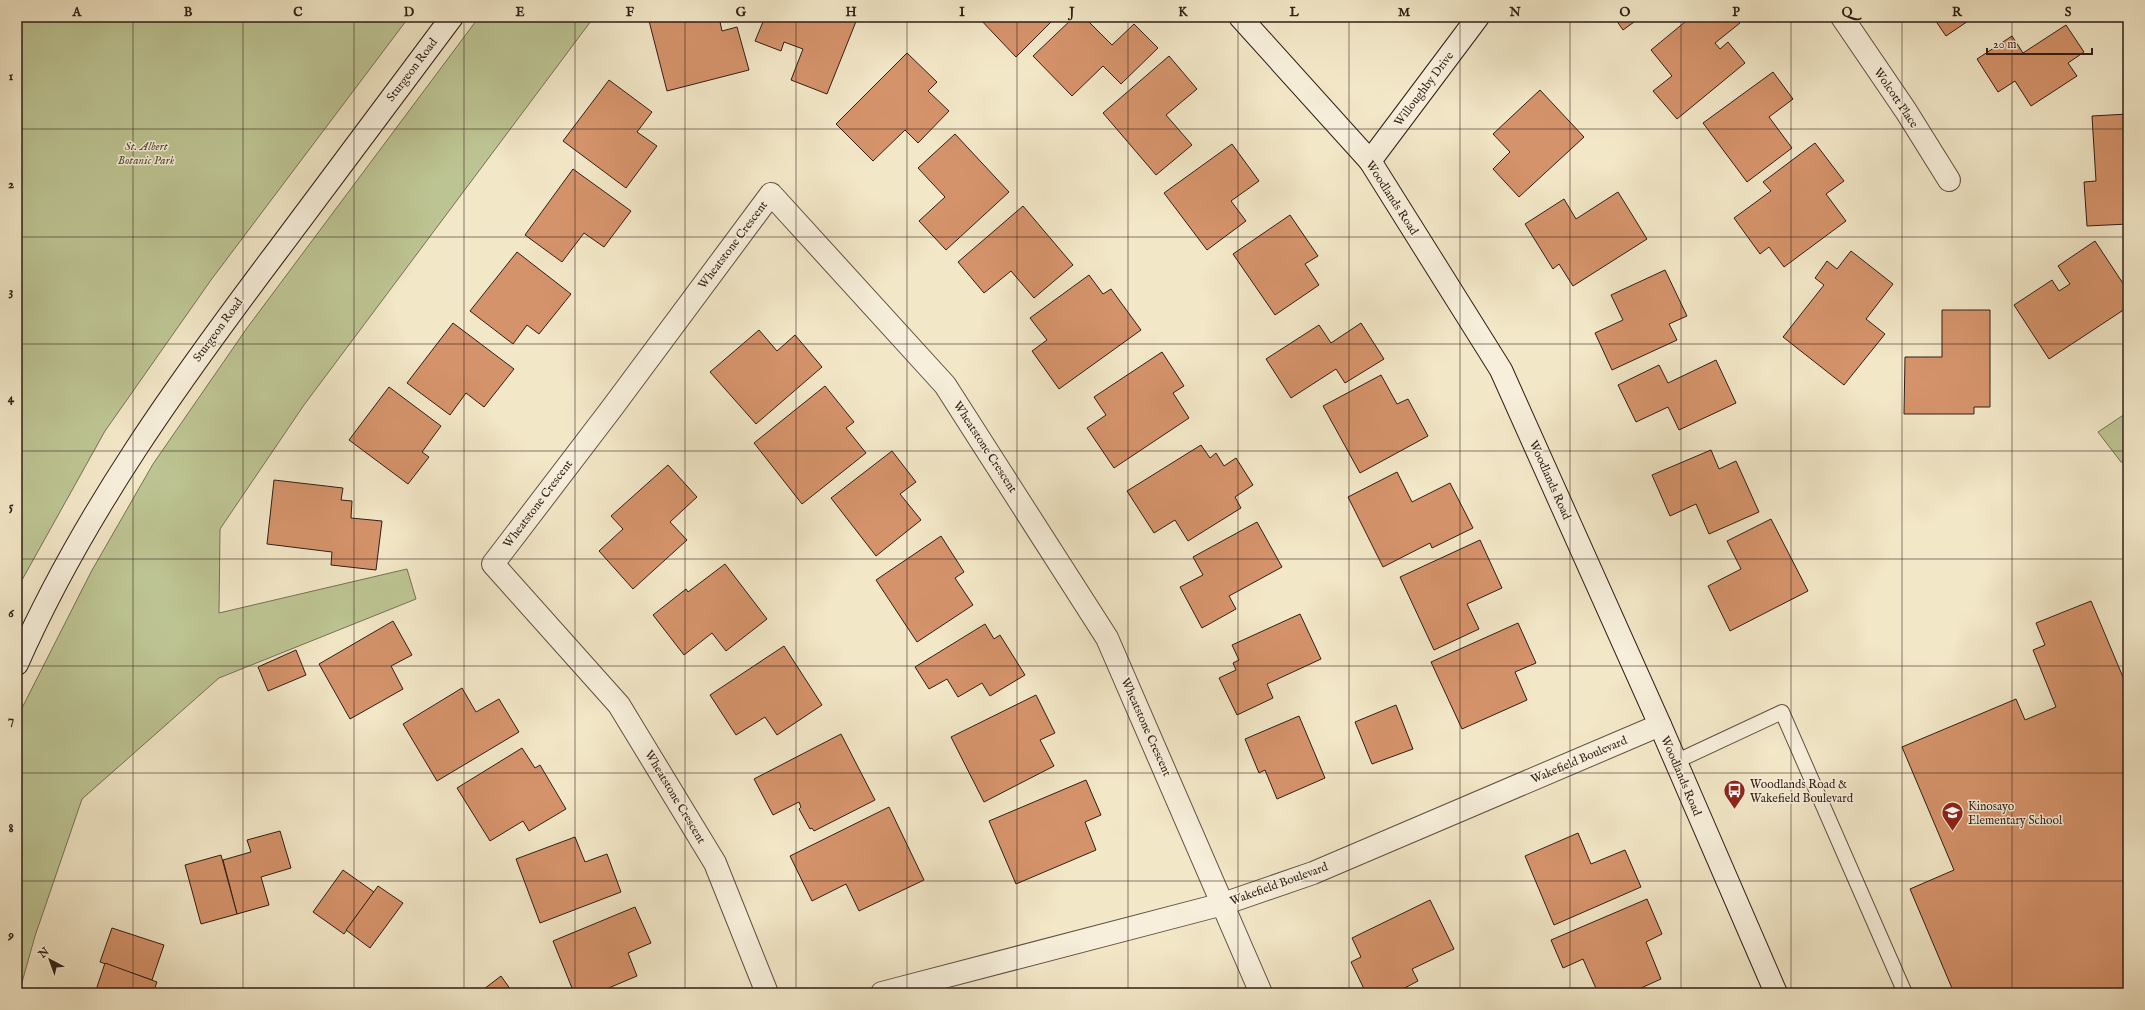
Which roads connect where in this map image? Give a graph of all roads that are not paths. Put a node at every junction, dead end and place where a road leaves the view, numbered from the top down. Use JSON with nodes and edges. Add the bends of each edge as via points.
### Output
{"nodes":[{"id":1,"x":452,"y":17,"type":"edge"},
{"id":2,"x":1240,"y":17,"type":"edge"},
{"id":3,"x":1478,"y":17,"type":"edge"},
{"id":4,"x":1842,"y":17,"type":"edge"},
{"id":5,"x":1370,"y":161,"type":"junction"},
{"id":6,"x":1949,"y":180,"type":"dead end"},
{"id":7,"x":17,"y":664,"type":"edge"},
{"id":8,"x":1660,"y":725,"type":"junction"},
{"id":9,"x":1675,"y":762,"type":"junction"},
{"id":10,"x":1223,"y":904,"type":"junction"},
{"id":11,"x":768,"y":993,"type":"edge"},
{"id":12,"x":882,"y":993,"type":"edge"},
{"id":13,"x":1261,"y":993,"type":"edge"},
{"id":14,"x":1776,"y":993,"type":"edge"},
{"id":15,"x":1905,"y":993,"type":"edge"}],
"edges":[{"from":1,"to":7,"type":"street","name":"Sturgeon Road","via":[[223,323],[130,456],[69,560]]},
{"from":2,"to":5,"type":"street","name":"Woodlands Road"},
{"from":3,"to":5,"type":"street","name":"Willoughby Drive"},
{"from":4,"to":6,"type":"street","name":"Wolcott Place"},
{"from":5,"to":8,"type":"street","name":"Woodlands Road","via":[[1500,370]]},
{"from":8,"to":9,"type":"street","name":"Woodlands Road"},
{"from":8,"to":10,"type":"street","name":"Wakefield Boulevard","via":[[1313,873]]},
{"from":9,"to":14,"type":"street","name":"Woodlands Road"},
{"from":9,"to":15,"type":"lane","via":[[1782,712]]},
{"from":10,"to":11,"type":"street","name":"Wheatstone Crescent","via":[[1107,638],[1099,625],[945,385],[771,194],[493,564],[619,705],[715,863]]},
{"from":10,"to":12,"type":"street","name":"Wakefield Boulevard"},
{"from":10,"to":13,"type":"street"}]}
